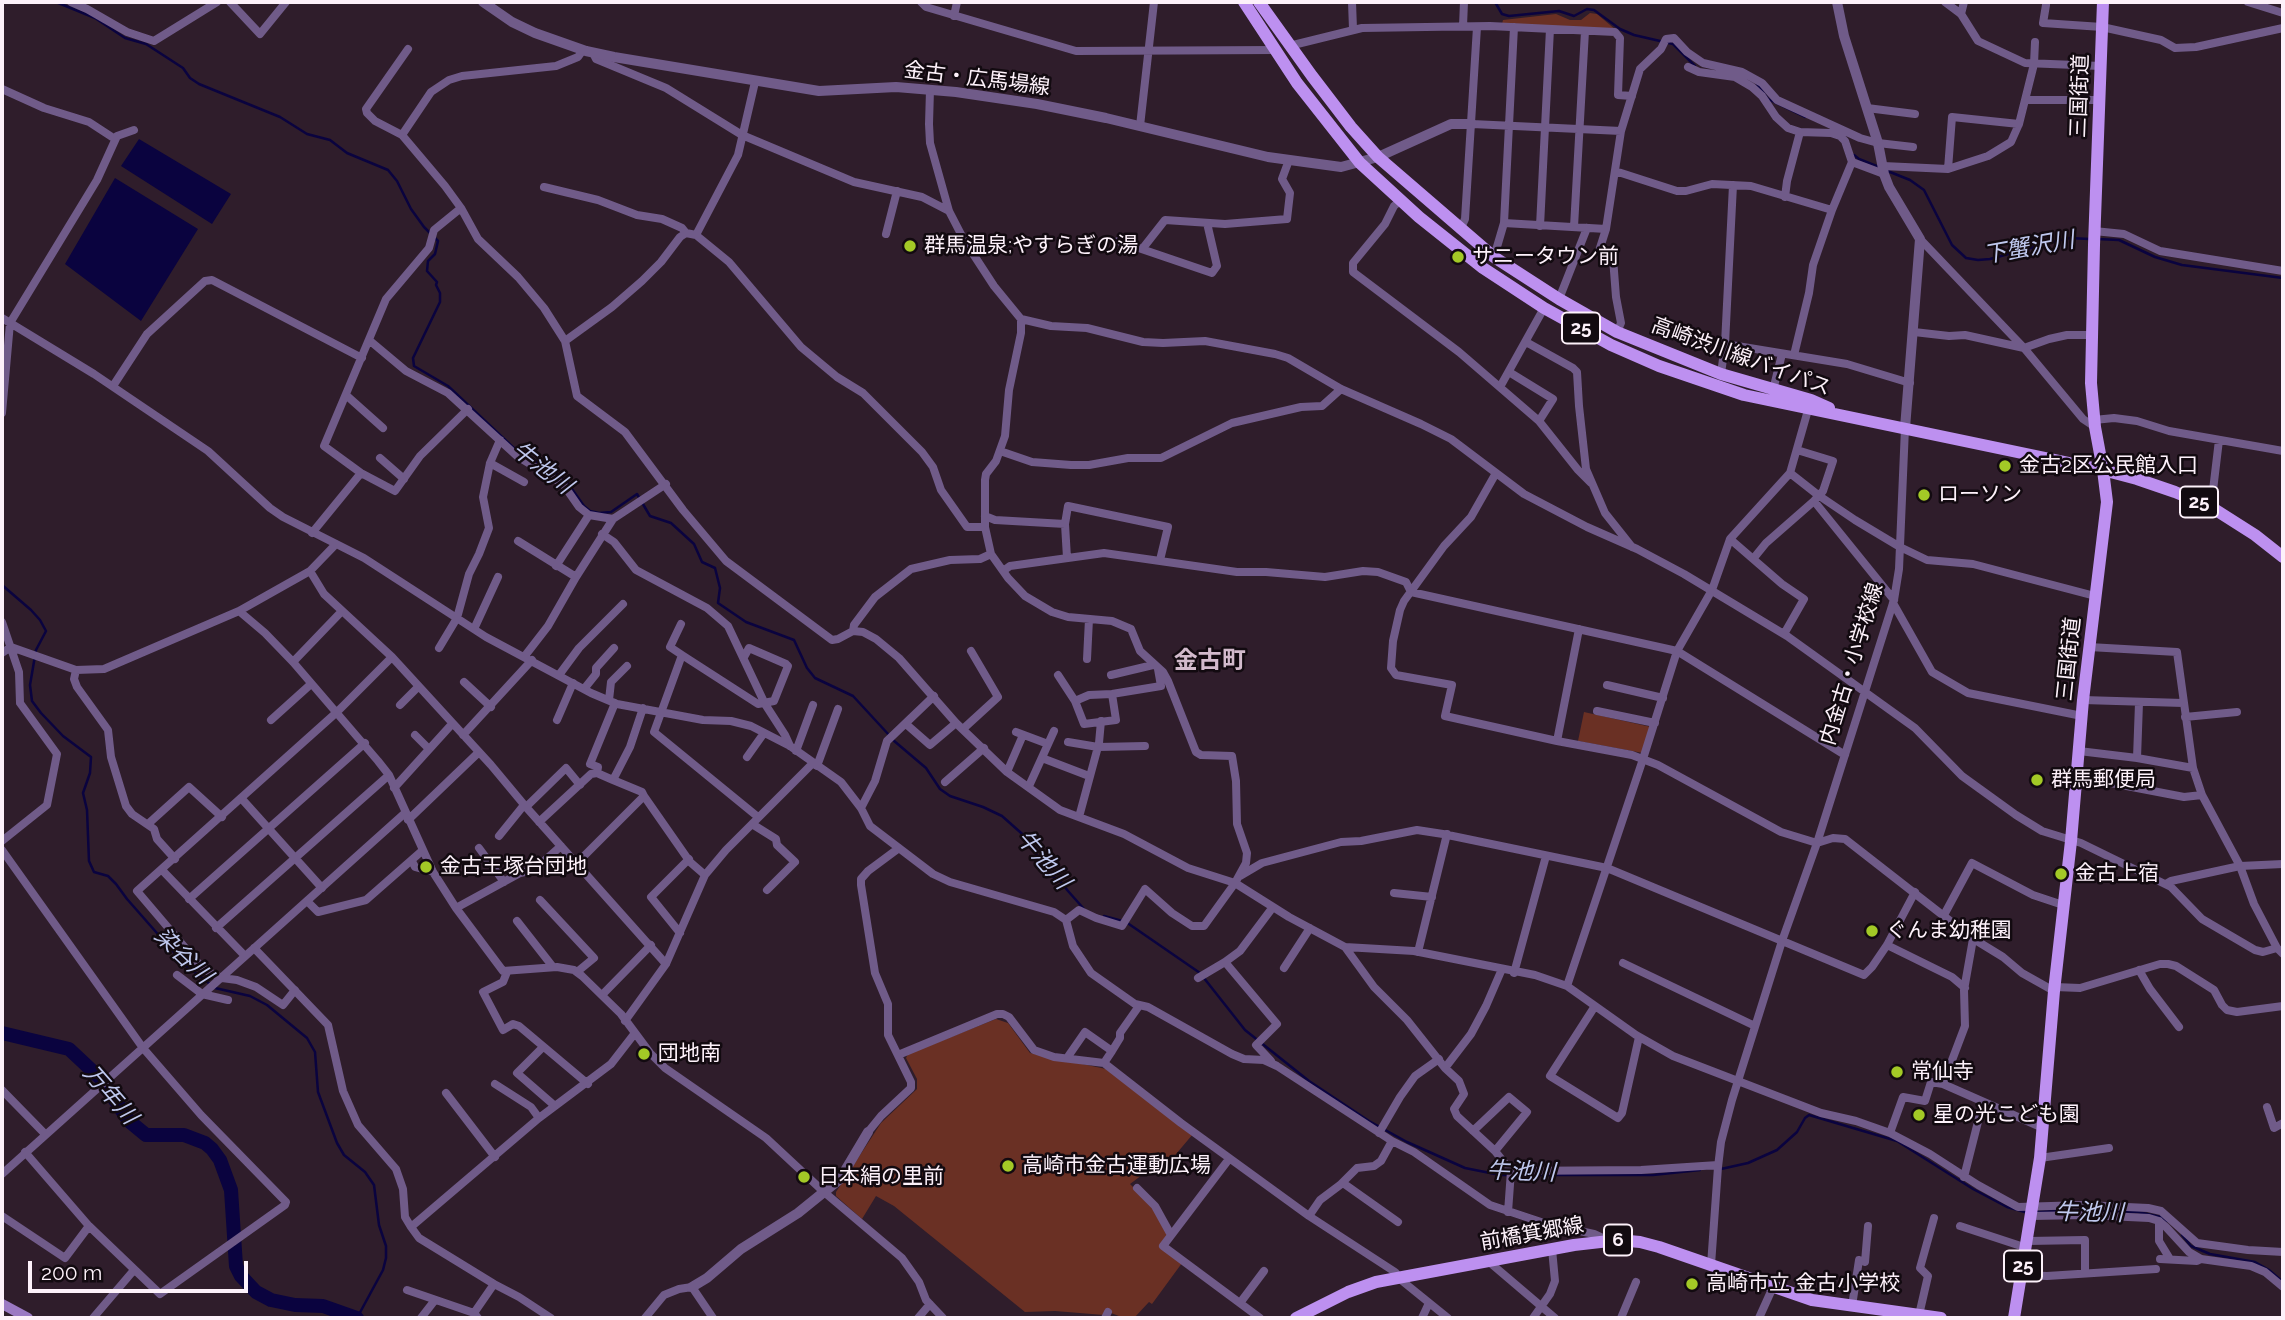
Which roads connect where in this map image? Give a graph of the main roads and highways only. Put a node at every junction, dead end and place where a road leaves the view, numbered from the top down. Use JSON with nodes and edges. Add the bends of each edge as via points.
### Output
{"nodes":[{"id":1,"x":1244,"y":2,"type":"edge"},
{"id":2,"x":1259,"y":2,"type":"edge"},
{"id":3,"x":2104,"y":2,"type":"edge"},
{"id":4,"x":1842,"y":414,"type":"junction"},
{"id":5,"x":2103,"y":470,"type":"junction"},
{"id":6,"x":2283,"y":556,"type":"edge"},
{"id":7,"x":3,"y":1308,"type":"edge"},
{"id":8,"x":28,"y":1318,"type":"edge"},
{"id":9,"x":1296,"y":1318,"type":"edge"},
{"id":10,"x":1941,"y":1318,"type":"edge"},
{"id":11,"x":2014,"y":1318,"type":"edge"}],
"edges":[{"from":1,"to":4,"type":"main road","name":"高崎渋川線バイパス","number":"25","via":[[1297,83],[1360,163],[1483,268],[1544,308],[1659,366],[1719,387]]},
{"from":2,"to":4,"type":"main road","name":"高崎渋川線バイパス","number":"25","via":[[1351,128],[1494,257],[1617,332],[1721,374],[1811,400]]},
{"from":3,"to":5,"type":"main road","name":"三国街道","number":"25","via":[[2091,335],[2094,423]]},
{"from":4,"to":5,"type":"main road","name":"高崎渋川線バイパス","number":"25"},
{"from":5,"to":6,"type":"main road","name":"高崎渋川線バイパス","number":"25","via":[[2211,507]]},
{"from":5,"to":11,"type":"main road","name":"三国街道","number":"25","via":[[2107,502],[2083,700],[2040,1158]]},
{"from":7,"to":8,"type":"main road"},
{"from":9,"to":10,"type":"main road","name":"前橋箕郷線","number":"6","via":[[1348,1292],[1398,1277],[1607,1240],[1651,1245],[1812,1300]]}]}
